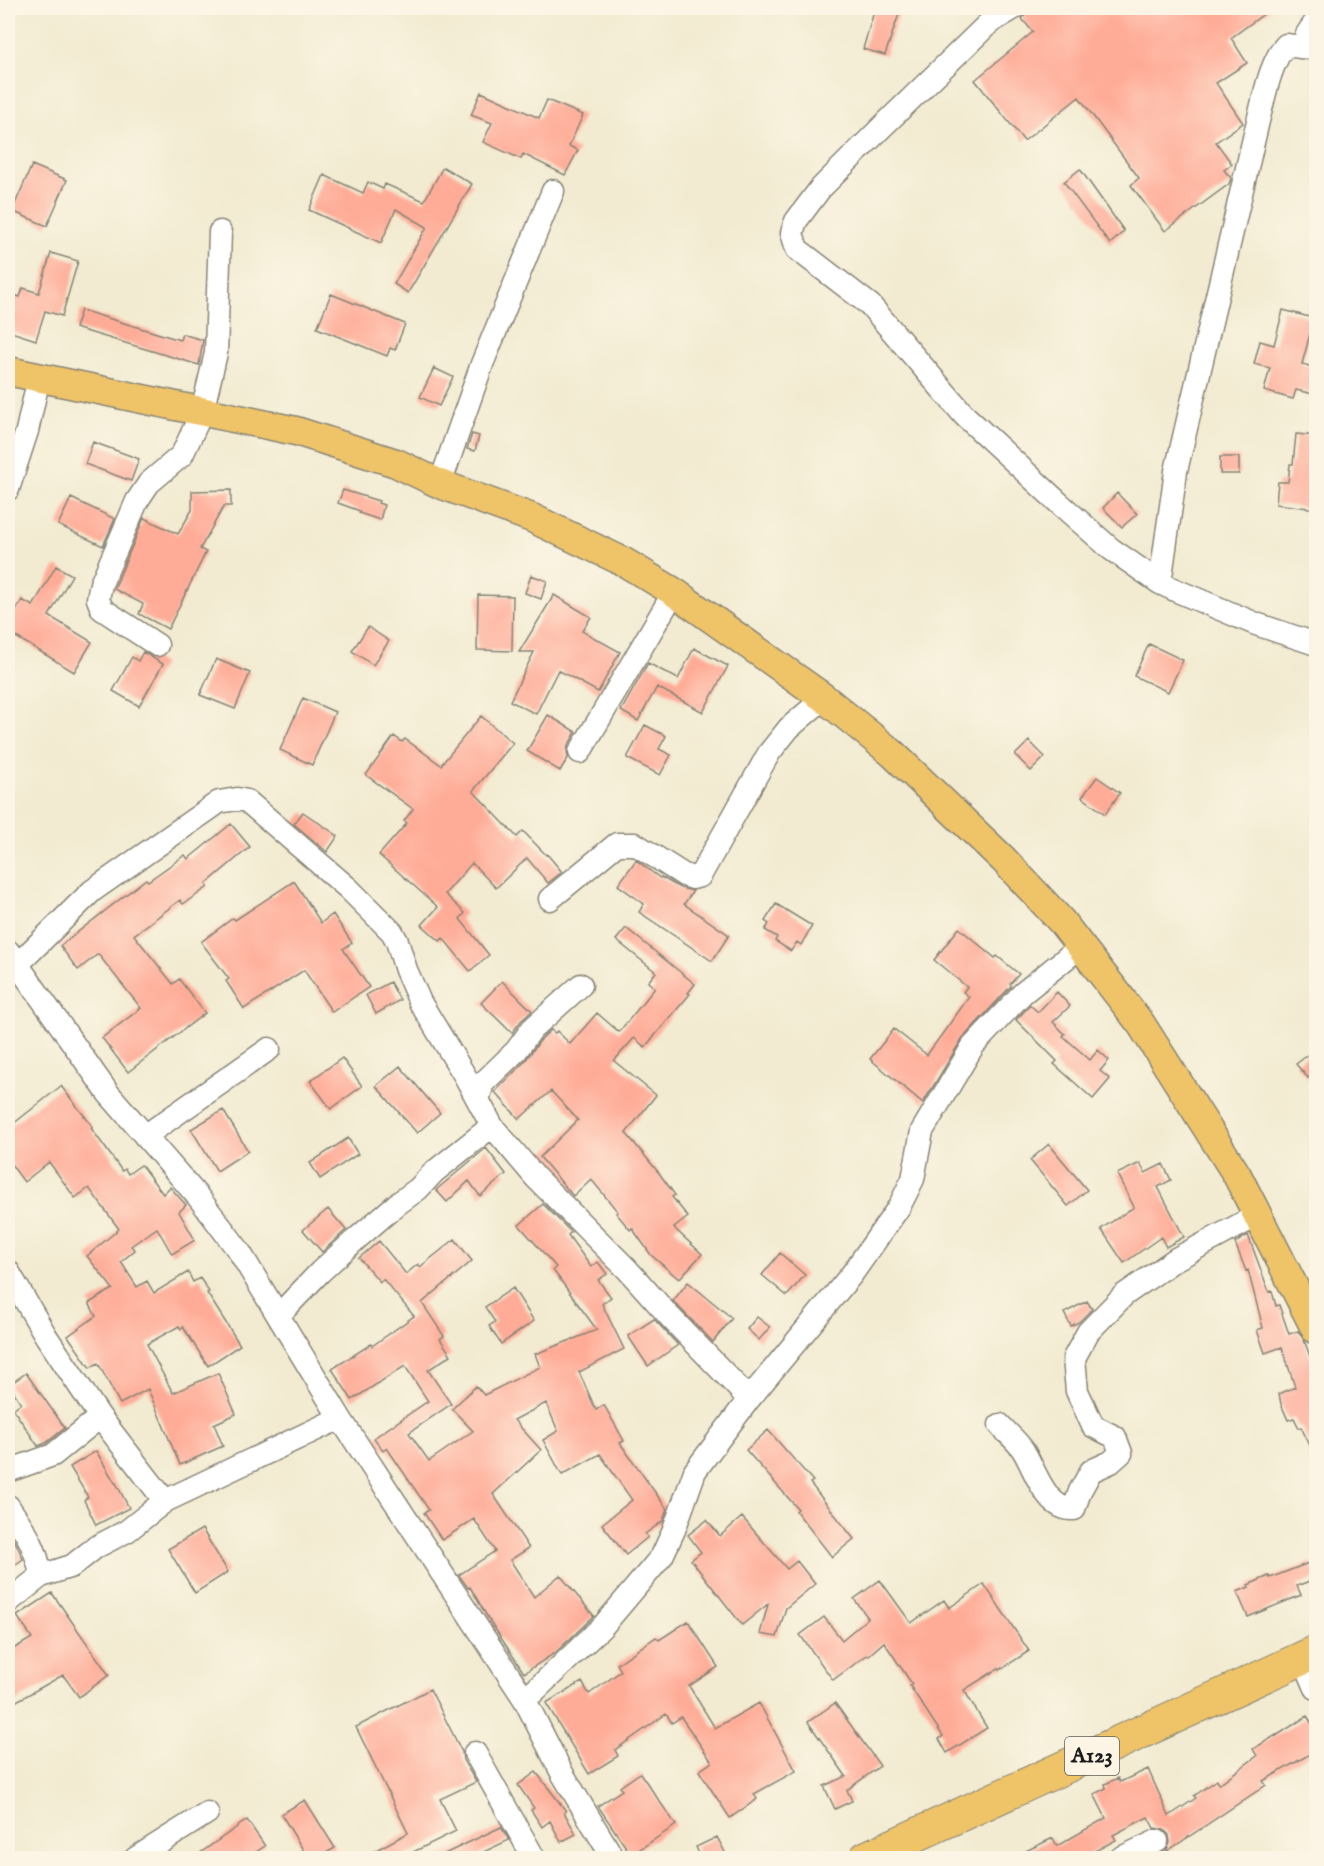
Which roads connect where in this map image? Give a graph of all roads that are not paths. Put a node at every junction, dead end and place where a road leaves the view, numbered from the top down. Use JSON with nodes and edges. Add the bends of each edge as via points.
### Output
{"nodes":[{"id":1,"x":1014,"y":8,"type":"edge"},
{"id":2,"x":1317,"y":21,"type":"edge"},
{"id":3,"x":1310,"y":48,"type":"edge"},
{"id":4,"x":553,"y":191,"type":"dead end"},
{"id":5,"x":220,"y":232,"type":"dead end"},
{"id":6,"x":8,"y":371,"type":"edge"},
{"id":7,"x":39,"y":377,"type":"junction"},
{"id":8,"x":202,"y":412,"type":"junction"},
{"id":9,"x":440,"y":484,"type":"junction"},
{"id":10,"x":8,"y":489,"type":"edge"},
{"id":11,"x":1160,"y":583,"type":"junction"},
{"id":12,"x":674,"y":592,"type":"junction"},
{"id":13,"x":1317,"y":644,"type":"edge"},
{"id":14,"x":157,"y":645,"type":"dead end"},
{"id":15,"x":824,"y":698,"type":"junction"},
{"id":16,"x":580,"y":752,"type":"dead end"},
{"id":17,"x":550,"y":899,"type":"dead end"},
{"id":18,"x":1080,"y":947,"type":"junction"},
{"id":19,"x":11,"y":962,"type":"edge"},
{"id":20,"x":581,"y":985,"type":"dead end"},
{"id":21,"x":269,"y":1049,"type":"dead end"},
{"id":22,"x":478,"y":1100,"type":"junction"},
{"id":23,"x":492,"y":1126,"type":"junction"},
{"id":24,"x":145,"y":1136,"type":"junction"},
{"id":25,"x":1258,"y":1215,"type":"junction"},
{"id":26,"x":8,"y":1270,"type":"edge"},
{"id":27,"x":279,"y":1316,"type":"junction"},
{"id":28,"x":1317,"y":1330,"type":"edge"},
{"id":29,"x":749,"y":1399,"type":"junction"},
{"id":30,"x":100,"y":1417,"type":"junction"},
{"id":31,"x":340,"y":1418,"type":"junction"},
{"id":32,"x":1000,"y":1425,"type":"dead end"},
{"id":33,"x":8,"y":1471,"type":"edge"},
{"id":34,"x":165,"y":1501,"type":"junction"},
{"id":35,"x":8,"y":1506,"type":"edge"},
{"id":36,"x":41,"y":1576,"type":"junction"},
{"id":37,"x":8,"y":1602,"type":"edge"},
{"id":38,"x":1310,"y":1655,"type":"edge"},
{"id":39,"x":1317,"y":1688,"type":"edge"},
{"id":40,"x":525,"y":1700,"type":"junction"},
{"id":41,"x":475,"y":1753,"type":"dead end"},
{"id":42,"x":207,"y":1813,"type":"dead end"},
{"id":43,"x":1157,"y":1841,"type":"dead end"},
{"id":44,"x":909,"y":1850,"type":"edge"},
{"id":45,"x":136,"y":1858,"type":"edge"},
{"id":46,"x":534,"y":1858,"type":"edge"},
{"id":47,"x":613,"y":1858,"type":"edge"},
{"id":48,"x":866,"y":1858,"type":"edge"},
{"id":49,"x":1121,"y":1858,"type":"edge"}],
"edges":[{"from":1,"to":11,"type":"street","via":[[989,24],[820,189],[796,221],[794,242],[806,258],[870,305],[965,416],[1111,549]]},
{"from":2,"to":3,"type":"street","via":[[1307,34]]},
{"from":3,"to":11,"type":"street","via":[[1286,45],[1280,51],[1258,121],[1176,471]]},
{"from":4,"to":9,"type":"street","via":[[482,364]]},
{"from":5,"to":8,"type":"street","via":[[216,353]]},
{"from":6,"to":7,"type":"main road"},
{"from":7,"to":8,"type":"main road"},
{"from":7,"to":10,"type":"street"},
{"from":8,"to":9,"type":"main road","via":[[296,431],[396,464]]},
{"from":8,"to":14,"type":"street","via":[[182,455],[149,483],[137,501],[100,584],[98,598],[102,609]]},
{"from":9,"to":12,"type":"main road","via":[[532,518],[624,562]]},
{"from":11,"to":13,"type":"street","via":[[1256,624]]},
{"from":12,"to":15,"type":"main road"},
{"from":12,"to":16,"type":"street"},
{"from":15,"to":17,"type":"street","via":[[789,728],[769,753],[700,876],[684,875],[635,844],[617,844]]},
{"from":15,"to":18,"type":"main road","via":[[892,753],[989,845]]},
{"from":18,"to":25,"type":"main road","via":[[1141,1024]]},
{"from":18,"to":29,"type":"street","via":[[1023,993],[973,1046],[922,1131],[913,1179],[899,1208],[852,1274]]},
{"from":19,"to":22,"type":"street","via":[[92,891],[219,802],[248,801],[392,932],[420,1002]]},
{"from":19,"to":24,"type":"street","via":[[108,1093]]},
{"from":20,"to":22,"type":"street","via":[[532,1029],[483,1083]]},
{"from":21,"to":24,"type":"street"},
{"from":22,"to":23,"type":"street"},
{"from":23,"to":27,"type":"street","via":[[320,1272]]},
{"from":23,"to":29,"type":"street","via":[[536,1178]]},
{"from":24,"to":27,"type":"street","via":[[239,1251]]},
{"from":25,"to":28,"type":"main road"},
{"from":25,"to":32,"type":"street","via":[[1176,1259],[1124,1296],[1088,1332],[1074,1358],[1077,1391],[1093,1426],[1115,1437],[1121,1454],[1091,1471],[1074,1509],[1067,1510],[1051,1501],[1022,1449]]},
{"from":26,"to":30,"type":"street"},
{"from":27,"to":31,"type":"street"},
{"from":29,"to":40,"type":"street","via":[[695,1471],[662,1556],[603,1626]]},
{"from":30,"to":33,"type":"street","via":[[53,1455]]},
{"from":30,"to":34,"type":"street"},
{"from":31,"to":34,"type":"street"},
{"from":31,"to":40,"type":"street"},
{"from":34,"to":36,"type":"street","via":[[72,1566]]},
{"from":35,"to":36,"type":"street","via":[[37,1554]]},
{"from":36,"to":37,"type":"street"},
{"from":38,"to":39,"type":"street"},
{"from":38,"to":44,"type":"highway","number":"A123"},
{"from":40,"to":47,"type":"street","via":[[562,1773]]},
{"from":41,"to":46,"type":"street"},
{"from":42,"to":45,"type":"street"},
{"from":43,"to":49,"type":"street"},
{"from":44,"to":48,"type":"highway","number":"A123"}]}
